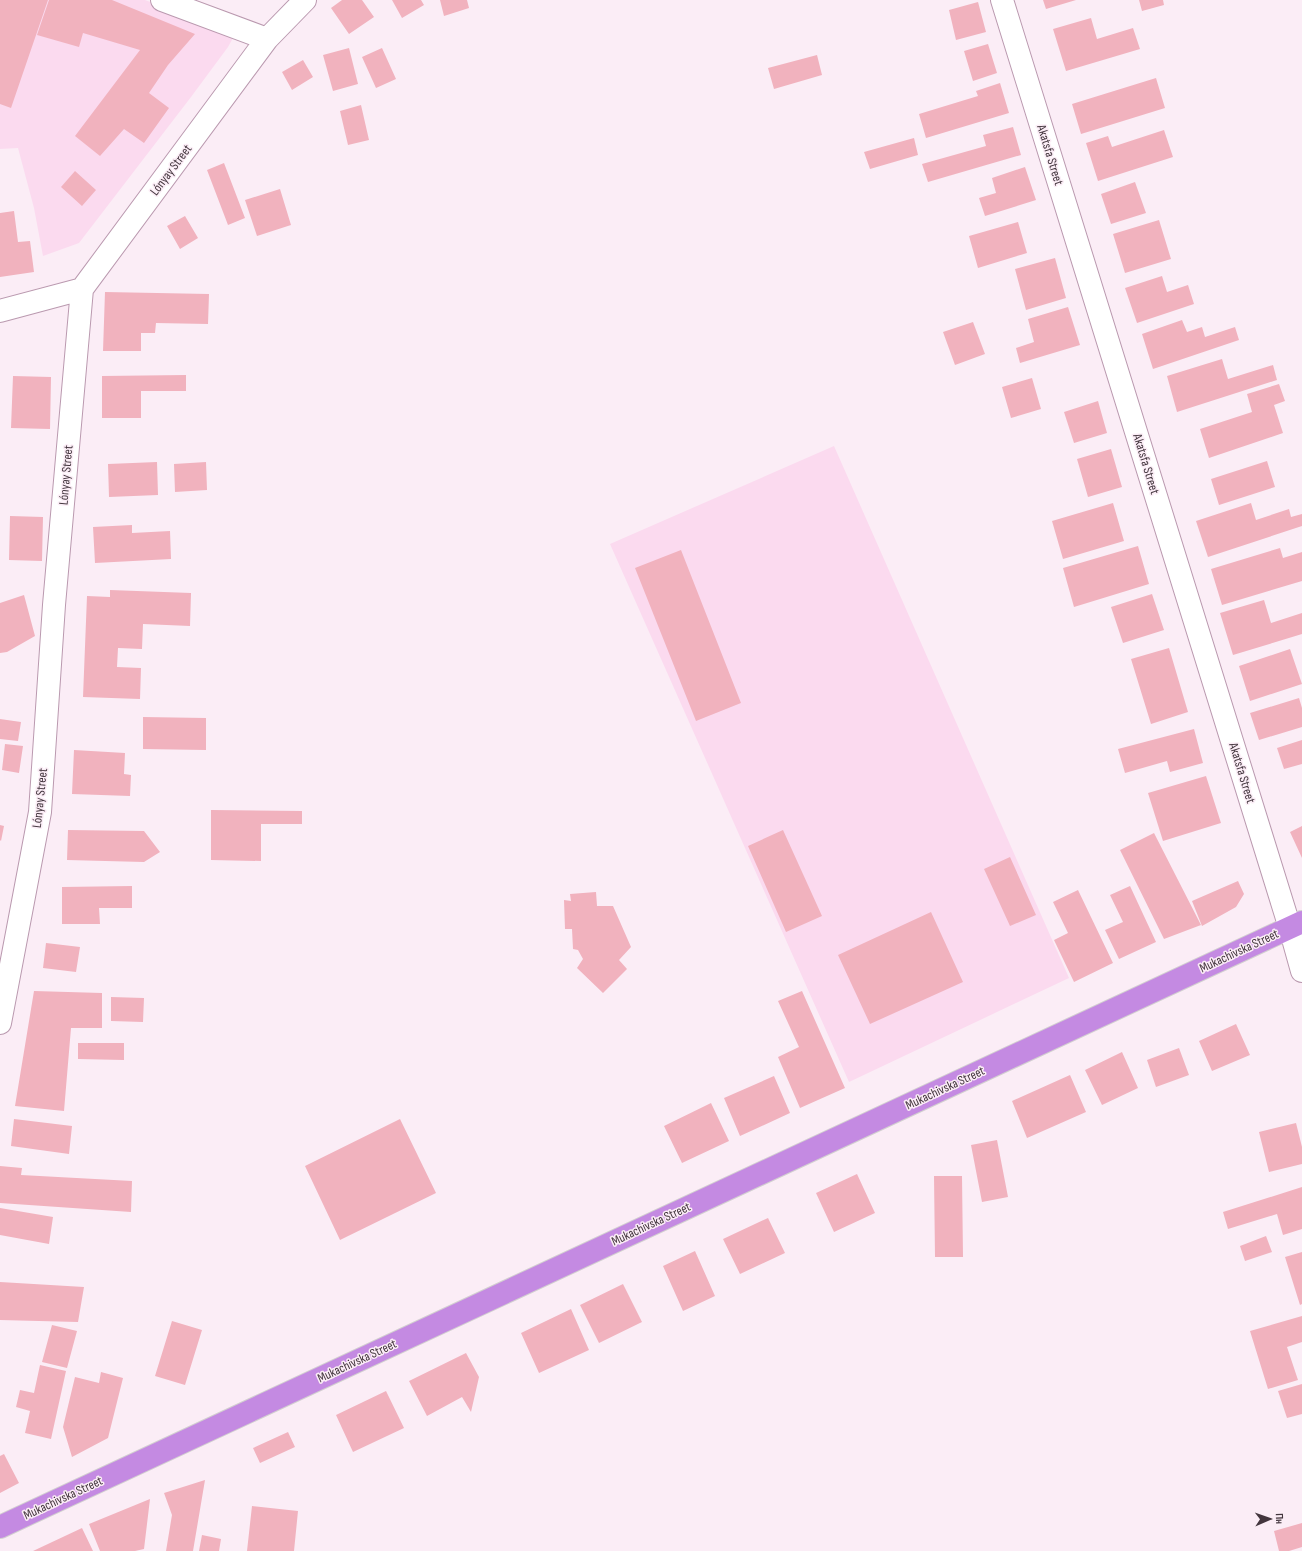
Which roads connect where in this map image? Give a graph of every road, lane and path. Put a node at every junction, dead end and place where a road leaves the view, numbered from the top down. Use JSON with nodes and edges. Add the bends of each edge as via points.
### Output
{"nodes":[{"id":1,"x":162,"y":0,"type":"edge"},
{"id":2,"x":305,"y":0,"type":"edge"},
{"id":3,"x":1002,"y":0,"type":"edge"},
{"id":4,"x":267,"y":39,"type":"junction"},
{"id":5,"x":82,"y":290,"type":"junction"},
{"id":6,"x":0,"y":310,"type":"edge"},
{"id":7,"x":1296,"y":925,"type":"edge"},
{"id":8,"x":1302,"y":971,"type":"edge"},
{"id":9,"x":0,"y":1023,"type":"edge"},
{"id":10,"x":0,"y":1527,"type":"edge"}],
"edges":[{"from":1,"to":4,"type":"street"},
{"from":2,"to":4,"type":"street","name":"Lónyay Street"},
{"from":3,"to":7,"type":"street","name":"Akatsfa Street"},
{"from":4,"to":5,"type":"street","name":"Lónyay Street"},
{"from":5,"to":6,"type":"street"},
{"from":5,"to":9,"type":"street","name":"Lónyay Street","via":[[54,604],[40,812]]},
{"from":7,"to":8,"type":"street","name":"Akatsfa Street"},
{"from":7,"to":10,"type":"highway","name":"Mukachivska Street"}]}
